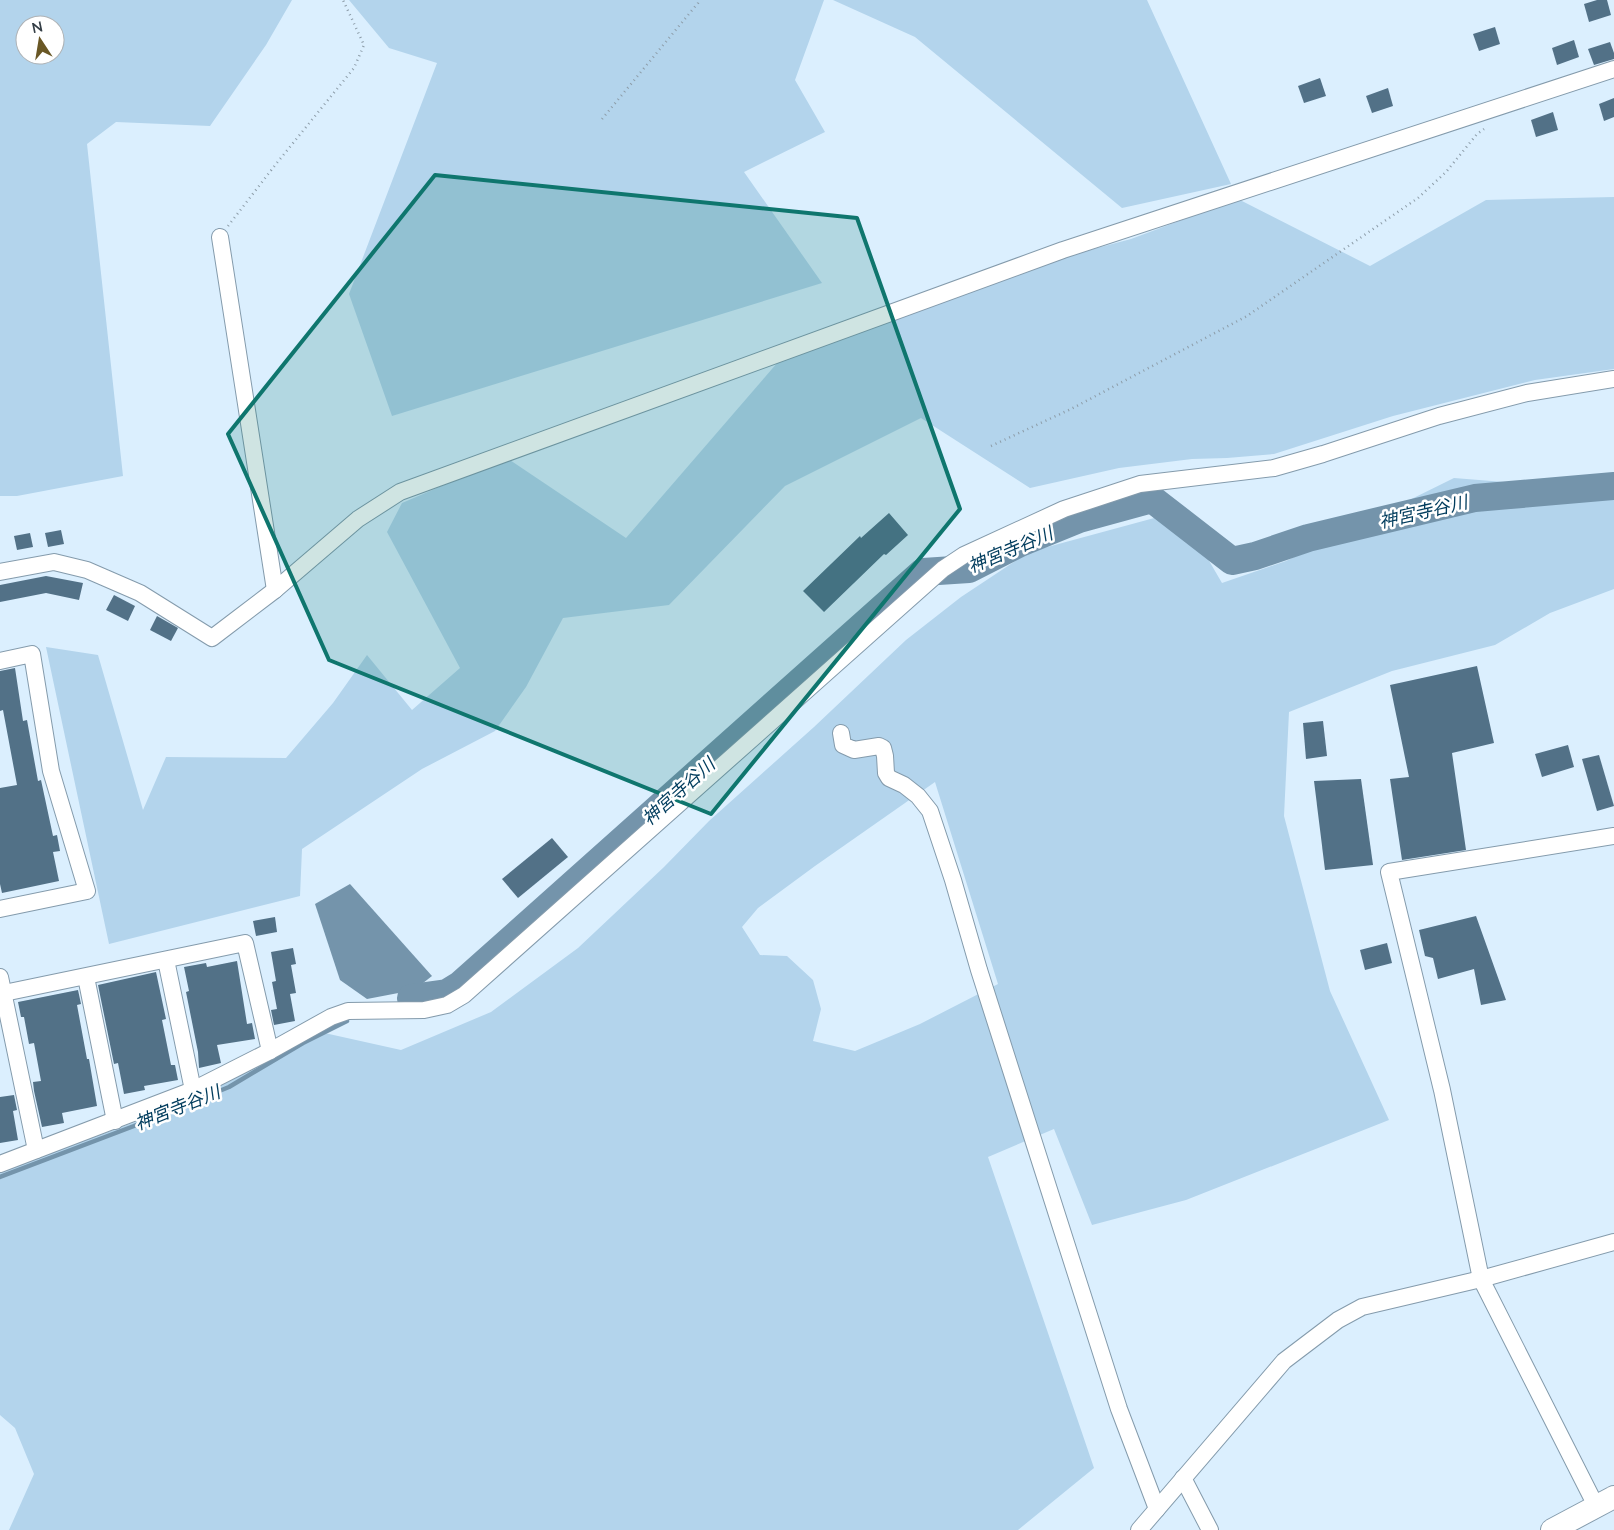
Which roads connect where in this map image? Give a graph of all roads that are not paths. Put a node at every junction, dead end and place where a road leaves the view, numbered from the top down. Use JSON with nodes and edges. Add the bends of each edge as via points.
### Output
{"nodes":[{"id":1,"x":1614,"y":69,"type":"edge"},
{"id":2,"x":220,"y":237,"type":"road end"},
{"id":3,"x":1614,"y":379,"type":"edge"},
{"id":4,"x":0,"y":572,"type":"edge"},
{"id":5,"x":275,"y":590,"type":"junction"},
{"id":6,"x":0,"y":661,"type":"edge"},
{"id":7,"x":841,"y":733,"type":"dead end"},
{"id":8,"x":1614,"y":836,"type":"edge"},
{"id":9,"x":0,"y":909,"type":"edge"},
{"id":10,"x":166,"y":960,"type":"junction"},
{"id":11,"x":0,"y":977,"type":"edge"},
{"id":12,"x":86,"y":977,"type":"junction"},
{"id":13,"x":4,"y":994,"type":"junction"},
{"id":14,"x":270,"y":1051,"type":"junction"},
{"id":15,"x":193,"y":1090,"type":"junction"},
{"id":16,"x":115,"y":1121,"type":"junction"},
{"id":17,"x":36,"y":1150,"type":"junction"},
{"id":18,"x":0,"y":1164,"type":"edge"},
{"id":19,"x":1614,"y":1242,"type":"edge"},
{"id":20,"x":1481,"y":1279,"type":"junction"},
{"id":21,"x":1183,"y":1478,"type":"junction"},
{"id":22,"x":1605,"y":1502,"type":"edge"},
{"id":23,"x":1157,"y":1509,"type":"junction"},
{"id":24,"x":1139,"y":1530,"type":"edge"},
{"id":25,"x":1210,"y":1530,"type":"edge"},
{"id":26,"x":1552,"y":1530,"type":"edge"}],
"edges":[{"from":1,"to":5,"type":"street","via":[[1063,250],[400,492],[358,519]]},
{"from":2,"to":5,"type":"street"},
{"from":3,"to":14,"type":"street","via":[[1518,395],[1439,416],[1274,468],[1140,484],[1064,509],[964,555],[933,577],[464,995],[447,1005],[424,1010],[348,1011]]},
{"from":4,"to":5,"type":"street","via":[[54,562],[87,570],[140,592],[212,638]]},
{"from":6,"to":9,"type":"street","via":[[32,654],[51,771],[87,891]]},
{"from":7,"to":23,"type":"street","via":[[843,745],[850,749],[883,748],[889,778],[911,790],[930,811],[1119,1409]]},
{"from":8,"to":20,"type":"street","via":[[1389,872],[1442,1090]]},
{"from":10,"to":12,"type":"street"},
{"from":10,"to":14,"type":"street","via":[[245,943]]},
{"from":10,"to":15,"type":"street"},
{"from":11,"to":13,"type":"street"},
{"from":12,"to":13,"type":"street"},
{"from":12,"to":16,"type":"street"},
{"from":13,"to":17,"type":"street"},
{"from":14,"to":15,"type":"street"},
{"from":15,"to":16,"type":"street"},
{"from":16,"to":17,"type":"street"},
{"from":17,"to":18,"type":"street"},
{"from":19,"to":20,"type":"street"},
{"from":20,"to":21,"type":"street","via":[[1362,1307],[1338,1320],[1284,1361]]},
{"from":20,"to":22,"type":"street"},
{"from":21,"to":23,"type":"street"},
{"from":21,"to":25,"type":"street"},
{"from":22,"to":26,"type":"main road"},
{"from":23,"to":24,"type":"street"}]}
